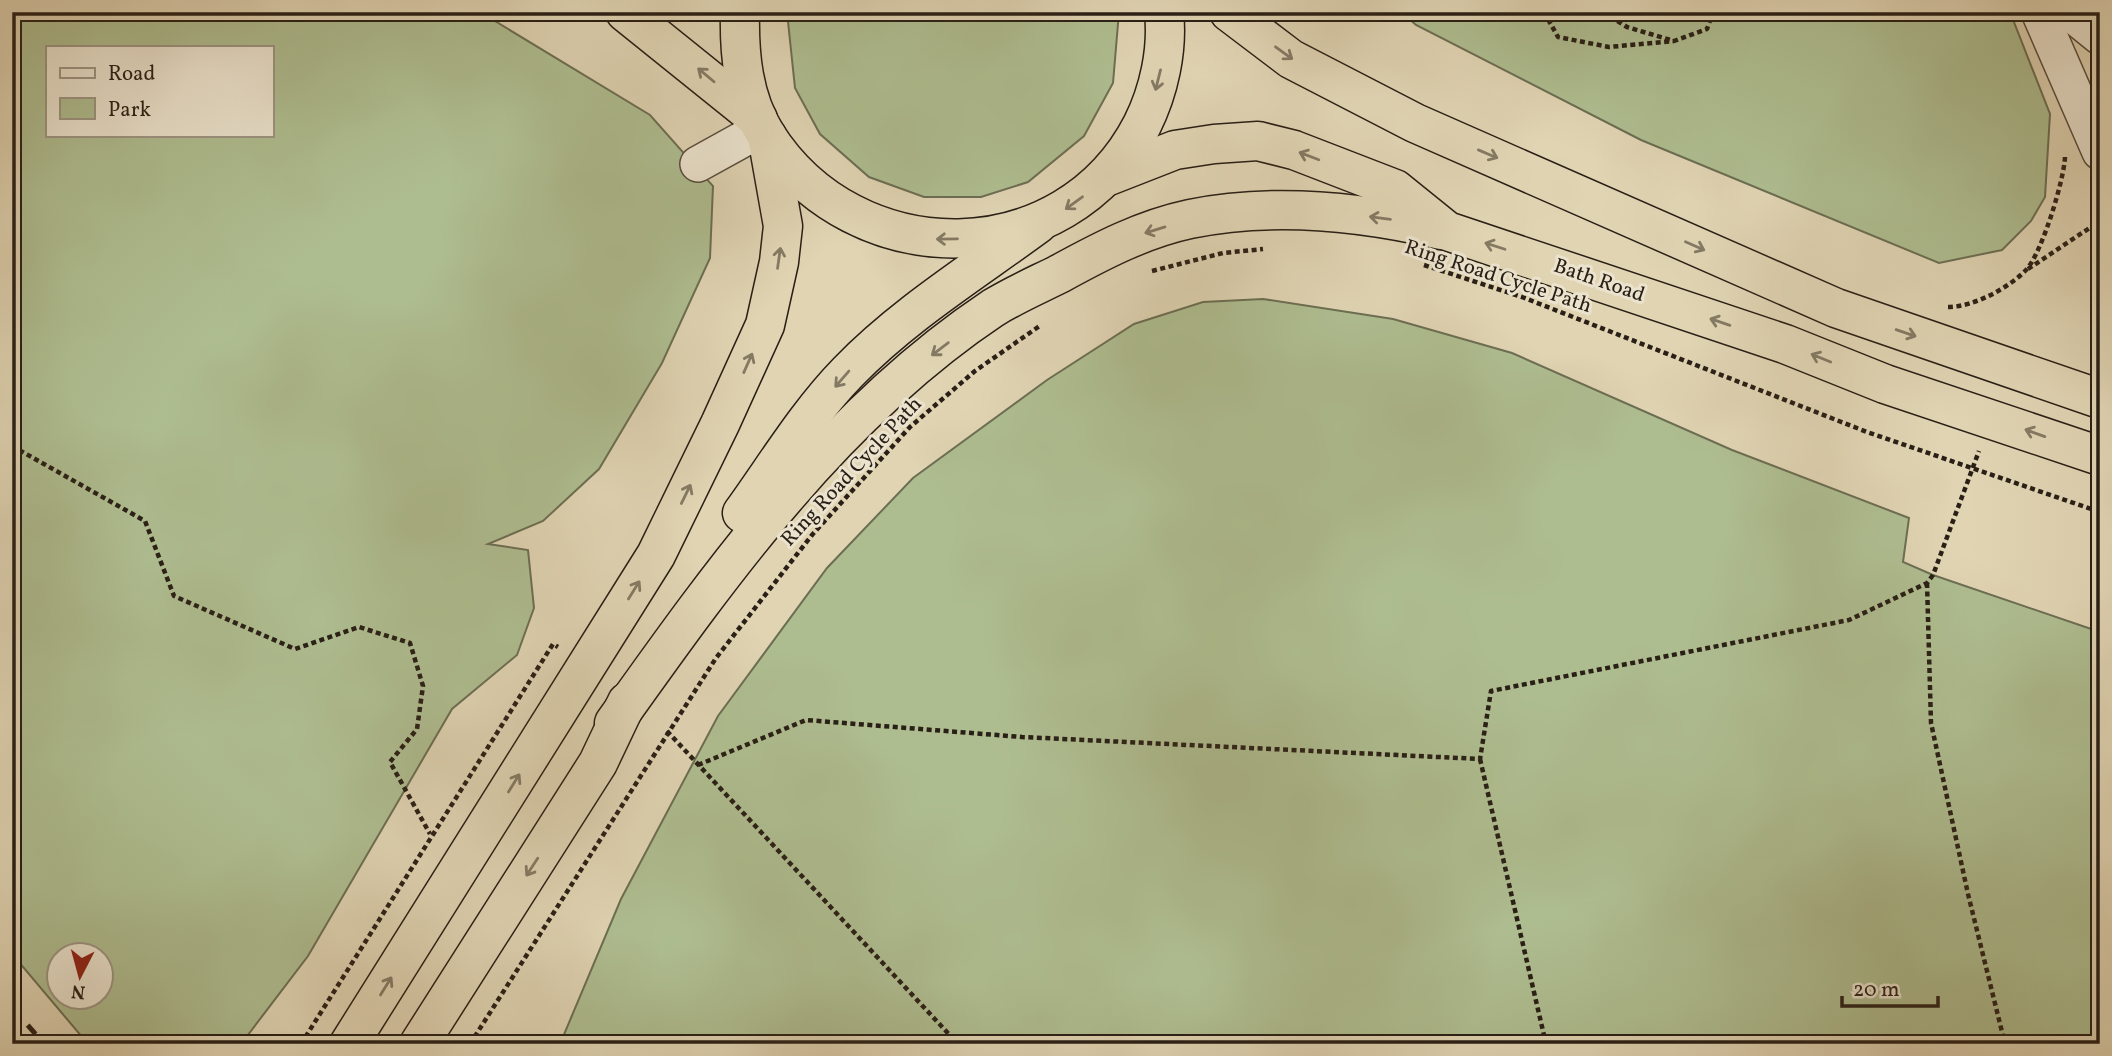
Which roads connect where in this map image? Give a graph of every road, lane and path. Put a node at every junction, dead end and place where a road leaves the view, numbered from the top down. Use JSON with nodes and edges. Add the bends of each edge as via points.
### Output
{"nodes":[{"id":1,"x":625,"y":12,"type":"edge"},
{"id":2,"x":740,"y":12,"type":"edge"},
{"id":3,"x":1164,"y":12,"type":"edge"},
{"id":4,"x":1229,"y":12,"type":"edge"},
{"id":5,"x":1544,"y":12,"type":"edge"},
{"id":6,"x":1603,"y":12,"type":"edge"},
{"id":7,"x":1713,"y":12,"type":"edge"},
{"id":8,"x":2039,"y":12,"type":"edge"},
{"id":9,"x":2069,"y":12,"type":"edge"},
{"id":10,"x":2100,"y":37,"type":"edge"},
{"id":11,"x":1674,"y":41,"type":"junction"},
{"id":12,"x":763,"y":128,"type":"junction"},
{"id":13,"x":2100,"y":152,"type":"edge"},
{"id":14,"x":2065,"y":155,"type":"dead end"},
{"id":15,"x":698,"y":164,"type":"dead end"},
{"id":16,"x":1106,"y":177,"type":"junction"},
{"id":17,"x":2100,"y":221,"type":"edge"},
{"id":18,"x":1038,"y":224,"type":"junction"},
{"id":19,"x":1447,"y":231,"type":"junction"},
{"id":20,"x":1275,"y":248,"type":"dead end"},
{"id":21,"x":1415,"y":262,"type":"dead end"},
{"id":22,"x":2027,"y":270,"type":"junction"},
{"id":23,"x":1146,"y":272,"type":"dead end"},
{"id":24,"x":1946,"y":307,"type":"dead end"},
{"id":25,"x":1049,"y":319,"type":"dead end"},
{"id":26,"x":2100,"y":400,"type":"edge"},
{"id":27,"x":1992,"y":418,"type":"junction"},
{"id":28,"x":12,"y":446,"type":"edge"},
{"id":29,"x":2100,"y":456,"type":"edge"},
{"id":30,"x":1973,"y":468,"type":"junction"},
{"id":31,"x":2100,"y":512,"type":"edge"},
{"id":32,"x":1927,"y":583,"type":"junction"},
{"id":33,"x":614,"y":723,"type":"junction"},
{"id":34,"x":667,"y":731,"type":"junction"},
{"id":35,"x":1480,"y":759,"type":"junction"},
{"id":36,"x":698,"y":765,"type":"junction"},
{"id":37,"x":430,"y":834,"type":"dead end"},
{"id":38,"x":349,"y":1044,"type":"edge"},
{"id":39,"x":419,"y":1044,"type":"edge"},
{"id":40,"x":470,"y":1044,"type":"edge"},
{"id":41,"x":958,"y":1044,"type":"edge"},
{"id":42,"x":1546,"y":1044,"type":"edge"},
{"id":43,"x":2005,"y":1044,"type":"edge"}],
"edges":[{"from":12,"to":1,"type":"highway","one_way":true},
{"from":2,"to":12,"type":"highway","via":[[739,48],[747,88]]},
{"from":3,"to":16,"type":"highway","one_way":true,"via":[[1164,53],[1148,112],[1132,144]]},
{"from":4,"to":26,"type":"highway","one_way":true,"via":[[1292,59],[1415,123],[1836,308]]},
{"from":5,"to":11,"type":"path","via":[[1558,37],[1609,47]]},
{"from":6,"to":11,"type":"path","via":[[1627,27]]},
{"from":7,"to":11,"type":"path","via":[[1707,29]]},
{"from":8,"to":13,"type":"street"},
{"from":9,"to":10,"type":"street"},
{"from":12,"to":15,"type":"street"},
{"from":18,"to":12,"type":"highway","one_way":true,"via":[[944,240],[869,223],[797,172]]},
{"from":38,"to":12,"type":"highway","one_way":true,"via":[[656,555],[731,401],[765,325],[779,262],[783,226]]},
{"from":14,"to":22,"type":"path","via":[[2050,219]]},
{"from":16,"to":18,"type":"highway","one_way":true,"via":[[1072,206]]},
{"from":19,"to":16,"type":"highway","name":"Bath Road","one_way":true,"via":[[1395,189],[1258,141],[1175,150]]},
{"from":17,"to":22,"type":"path"},
{"from":18,"to":33,"type":"highway","one_way":true,"via":[[892,332],[815,410],[733,526]]},
{"from":27,"to":19,"type":"highway","name":"Bath Road","one_way":true},
{"from":19,"to":33,"type":"highway","one_way":true,"via":[[1302,208],[1191,219],[1122,240],[994,307],[876,402],[807,471],[697,606]]},
{"from":20,"to":23,"type":"path","via":[[1223,253]]},
{"from":21,"to":30,"type":"path","name":"Ring Road Cycle Path","via":[[1522,297],[1867,432]]},
{"from":22,"to":24,"type":"path","via":[[1994,292],[1959,307]]},
{"from":25,"to":34,"type":"path","name":"Ring Road Cycle Path","via":[[975,371],[910,427],[812,535],[716,658]]},
{"from":29,"to":27,"type":"highway","name":"Bath Road","one_way":true},
{"from":27,"to":30,"type":"path"},
{"from":28,"to":37,"type":"path","via":[[145,521],[174,596],[295,649],[359,627],[410,643],[423,686],[416,729],[390,762]]},
{"from":30,"to":31,"type":"path","name":"Ring Road Cycle Path"},
{"from":30,"to":32,"type":"path"},
{"from":32,"to":35,"type":"path","via":[[1849,621],[1490,691]]},
{"from":32,"to":43,"type":"path","via":[[1931,723]]},
{"from":33,"to":39,"type":"highway","one_way":true,"via":[[598,764]]},
{"from":34,"to":36,"type":"path"},
{"from":34,"to":40,"type":"path","name":"Ring Road Cycle Path"},
{"from":35,"to":36,"type":"path","via":[[1022,737],[806,720]]},
{"from":35,"to":42,"type":"path"},
{"from":36,"to":41,"type":"path"}]}
